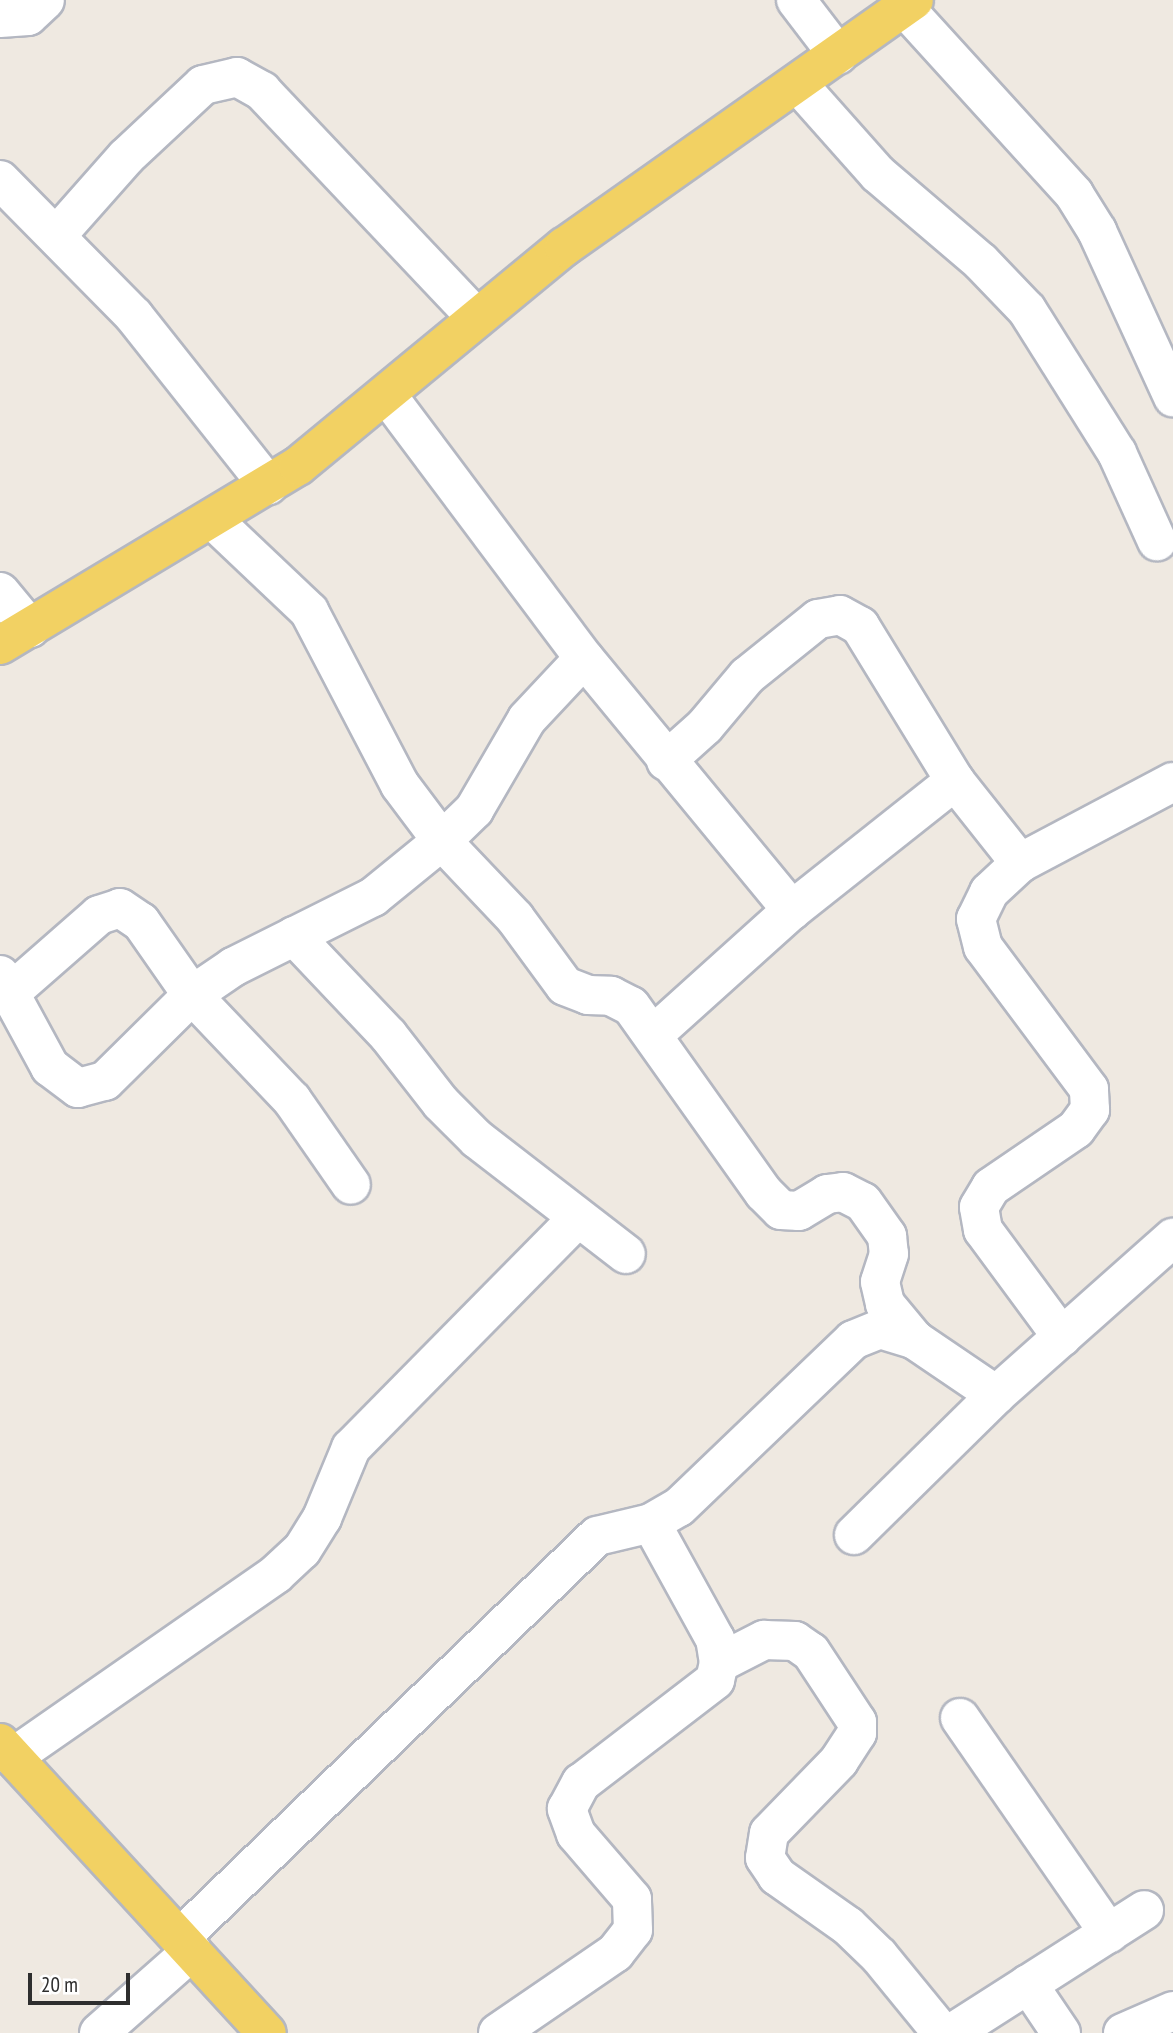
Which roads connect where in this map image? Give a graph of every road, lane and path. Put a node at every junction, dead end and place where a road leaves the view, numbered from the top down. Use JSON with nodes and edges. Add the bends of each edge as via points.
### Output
{"nodes":[{"id":1,"x":45,"y":0,"type":"edge"},
{"id":2,"x":796,"y":0,"type":"edge"},
{"id":3,"x":909,"y":4,"type":"edge"},
{"id":4,"x":0,"y":18,"type":"edge"},
{"id":5,"x":838,"y":55,"type":"junction"},
{"id":6,"x":798,"y":84,"type":"junction"},
{"id":7,"x":0,"y":180,"type":"edge"},
{"id":8,"x":57,"y":235,"type":"junction"},
{"id":9,"x":476,"y":317,"type":"junction"},
{"id":10,"x":387,"y":395,"type":"junction"},
{"id":11,"x":1173,"y":397,"type":"edge"},
{"id":12,"x":268,"y":485,"type":"junction"},
{"id":13,"x":212,"y":519,"type":"junction"},
{"id":14,"x":1157,"y":541,"type":"dead end"},
{"id":15,"x":0,"y":592,"type":"edge"},
{"id":16,"x":15,"y":636,"type":"edge"},
{"id":17,"x":584,"y":658,"type":"junction"},
{"id":18,"x":666,"y":761,"type":"junction"},
{"id":19,"x":956,"y":781,"type":"junction"},
{"id":20,"x":1173,"y":782,"type":"edge"},
{"id":21,"x":442,"y":841,"type":"junction"},
{"id":22,"x":1020,"y":863,"type":"junction"},
{"id":23,"x":792,"y":910,"type":"junction"},
{"id":24,"x":294,"y":936,"type":"junction"},
{"id":25,"x":5,"y":984,"type":"edge"},
{"id":26,"x":192,"y":995,"type":"junction"},
{"id":27,"x":653,"y":1035,"type":"junction"},
{"id":28,"x":351,"y":1185,"type":"dead end"},
{"id":29,"x":578,"y":1218,"type":"junction"},
{"id":30,"x":1173,"y":1238,"type":"edge"},
{"id":31,"x":626,"y":1254,"type":"dead end"},
{"id":32,"x":1062,"y":1337,"type":"junction"},
{"id":33,"x":915,"y":1340,"type":"junction"},
{"id":34,"x":996,"y":1395,"type":"junction"},
{"id":35,"x":651,"y":1523,"type":"junction"},
{"id":36,"x":854,"y":1535,"type":"dead end"},
{"id":37,"x":719,"y":1663,"type":"junction"},
{"id":38,"x":960,"y":1718,"type":"dead end"},
{"id":39,"x":7,"y":1750,"type":"edge"},
{"id":40,"x":1144,"y":1910,"type":"dead end"},
{"id":41,"x":1109,"y":1933,"type":"junction"},
{"id":42,"x":186,"y":1945,"type":"junction"},
{"id":43,"x":1028,"y":1984,"type":"junction"},
{"id":44,"x":1173,"y":2011,"type":"edge"},
{"id":45,"x":99,"y":2033,"type":"edge"},
{"id":46,"x":267,"y":2033,"type":"edge"},
{"id":47,"x":498,"y":2033,"type":"edge"},
{"id":48,"x":942,"y":2033,"type":"edge"},
{"id":49,"x":952,"y":2033,"type":"edge"},
{"id":50,"x":1061,"y":2033,"type":"edge"},
{"id":51,"x":1123,"y":2033,"type":"edge"}],
"edges":[{"from":1,"to":4,"type":"street","via":[[29,16]]},
{"from":2,"to":5,"type":"street"},
{"from":3,"to":5,"type":"main road"},
{"from":3,"to":11,"type":"street","via":[[1074,194],[1097,231]]},
{"from":5,"to":6,"type":"main road"},
{"from":6,"to":9,"type":"main road","via":[[564,247]]},
{"from":6,"to":14,"type":"street","via":[[878,174],[981,262],[1027,310],[1117,453]]},
{"from":7,"to":8,"type":"street"},
{"from":8,"to":9,"type":"street","via":[[126,158],[203,85],[237,77],[262,91]]},
{"from":8,"to":12,"type":"street","via":[[134,316]]},
{"from":9,"to":10,"type":"main road"},
{"from":10,"to":12,"type":"main road"},
{"from":10,"to":17,"type":"street"},
{"from":12,"to":13,"type":"main road"},
{"from":13,"to":16,"type":"main road"},
{"from":13,"to":21,"type":"street","via":[[309,611],[400,785]]},
{"from":15,"to":16,"type":"street"},
{"from":17,"to":18,"type":"street"},
{"from":17,"to":21,"type":"street","via":[[527,719],[474,810]]},
{"from":18,"to":19,"type":"street","via":[[705,726],[747,676],[818,619],[840,615],[860,626]]},
{"from":18,"to":23,"type":"street"},
{"from":19,"to":22,"type":"street"},
{"from":19,"to":23,"type":"street"},
{"from":20,"to":22,"type":"street"},
{"from":21,"to":24,"type":"street","via":[[373,897]]},
{"from":21,"to":27,"type":"street","via":[[515,918],[565,986],[588,995],[611,996],[631,1006]]},
{"from":22,"to":32,"type":"street","via":[[989,891],[976,919],[983,947],[1089,1089],[1090,1110],[1076,1129],[991,1187],[978,1207],[983,1230]]},
{"from":23,"to":27,"type":"street"},
{"from":24,"to":26,"type":"street","via":[[233,967]]},
{"from":24,"to":29,"type":"street","via":[[388,1035],[441,1103],[505,1162]]},
{"from":25,"to":26,"type":"street","via":[[99,915],[120,908],[141,922]]},
{"from":25,"to":26,"type":"street","via":[[50,1067],[78,1087],[105,1081]]},
{"from":26,"to":28,"type":"street","via":[[292,1100]]},
{"from":27,"to":33,"type":"street","via":[[764,1193],[781,1210],[799,1211],[827,1194],[844,1192],[863,1202],[887,1236],[889,1254],[880,1282],[885,1304]]},
{"from":29,"to":31,"type":"street"},
{"from":29,"to":39,"type":"street","via":[[351,1448],[322,1518],[302,1550],[276,1574]]},
{"from":30,"to":32,"type":"street"},
{"from":32,"to":34,"type":"street"},
{"from":33,"to":34,"type":"street"},
{"from":33,"to":35,"type":"street","via":[[880,1329],[853,1340],[679,1507]]},
{"from":34,"to":36,"type":"street"},
{"from":35,"to":37,"type":"street","via":[[715,1639]]},
{"from":35,"to":42,"type":"street","via":[[597,1536]]},
{"from":37,"to":47,"type":"street","via":[[715,1680],[581,1783],[567,1809],[576,1834],[632,1899],[633,1930],[615,1953]]},
{"from":37,"to":48,"type":"street","via":[[764,1640],[795,1641],[811,1652],[857,1722],[857,1732],[839,1761],[769,1833],[765,1858],[777,1877],[848,1926],[879,1956]]},
{"from":38,"to":41,"type":"street"},
{"from":39,"to":42,"type":"main road"},
{"from":40,"to":41,"type":"street"},
{"from":41,"to":43,"type":"street"},
{"from":42,"to":45,"type":"street"},
{"from":42,"to":46,"type":"main road"},
{"from":43,"to":49,"type":"street"},
{"from":43,"to":50,"type":"street"},
{"from":44,"to":51,"type":"street"}]}
